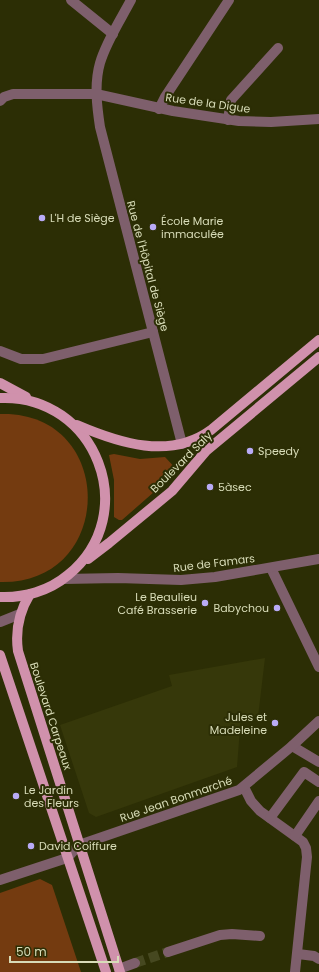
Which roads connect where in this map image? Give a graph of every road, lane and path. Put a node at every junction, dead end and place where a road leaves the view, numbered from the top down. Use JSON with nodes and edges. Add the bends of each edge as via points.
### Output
{"nodes":[{"id":1,"x":71,"y":0,"type":"edge"},
{"id":2,"x":131,"y":0,"type":"edge"},
{"id":3,"x":229,"y":0,"type":"edge"},
{"id":4,"x":114,"y":34,"type":"junction"},
{"id":5,"x":278,"y":48,"type":"dead end"},
{"id":6,"x":96,"y":94,"type":"junction"},
{"id":7,"x":0,"y":101,"type":"edge"},
{"id":8,"x":159,"y":109,"type":"junction"},
{"id":9,"x":319,"y":119,"type":"edge"},
{"id":10,"x":228,"y":120,"type":"junction"},
{"id":11,"x":153,"y":332,"type":"junction"},
{"id":12,"x":319,"y":340,"type":"edge"},
{"id":13,"x":0,"y":351,"type":"edge"},
{"id":14,"x":319,"y":357,"type":"edge"},
{"id":15,"x":0,"y":383,"type":"edge"},
{"id":16,"x":0,"y":398,"type":"edge"},
{"id":17,"x":32,"y":401,"type":"junction"},
{"id":18,"x":73,"y":424,"type":"junction"},
{"id":19,"x":182,"y":444,"type":"junction"},
{"id":20,"x":319,"y":559,"type":"edge"},
{"id":21,"x":78,"y":566,"type":"junction"},
{"id":22,"x":271,"y":568,"type":"junction"},
{"id":23,"x":64,"y":578,"type":"junction"},
{"id":24,"x":30,"y":594,"type":"junction"},
{"id":25,"x":0,"y":597,"type":"edge"},
{"id":26,"x":20,"y":614,"type":"junction"},
{"id":27,"x":0,"y":622,"type":"edge"},
{"id":28,"x":0,"y":655,"type":"edge"},
{"id":29,"x":319,"y":667,"type":"edge"},
{"id":30,"x":319,"y":721,"type":"edge"},
{"id":31,"x":292,"y":746,"type":"junction"},
{"id":32,"x":319,"y":762,"type":"edge"},
{"id":33,"x":319,"y":782,"type":"edge"},
{"id":34,"x":244,"y":787,"type":"junction"},
{"id":35,"x":319,"y":801,"type":"edge"},
{"id":36,"x":270,"y":818,"type":"junction"},
{"id":37,"x":295,"y":836,"type":"junction"},
{"id":38,"x":80,"y":845,"type":"junction"},
{"id":39,"x":67,"y":858,"type":"junction"},
{"id":40,"x":0,"y":880,"type":"edge"},
{"id":41,"x":260,"y":936,"type":"dead end"},
{"id":42,"x":168,"y":952,"type":"tunnel mouth"},
{"id":43,"x":298,"y":954,"type":"junction"},
{"id":44,"x":319,"y":959,"type":"edge"},
{"id":45,"x":135,"y":963,"type":"tunnel mouth"},
{"id":46,"x":120,"y":970,"type":"edge"},
{"id":47,"x":106,"y":972,"type":"edge"},
{"id":48,"x":295,"y":972,"type":"edge"}],
"edges":[{"from":1,"to":4,"type":"street"},
{"from":2,"to":4,"type":"street","name":"Rue de l'Hôpital de Siège"},
{"from":3,"to":8,"type":"street"},
{"from":4,"to":6,"type":"street","name":"Rue de l'Hôpital de Siège","via":[[100,64]]},
{"from":5,"to":10,"type":"street","via":[[231,100]]},
{"from":6,"to":7,"type":"street","name":"Rue de la Digue","via":[[13,94]]},
{"from":6,"to":8,"type":"street","name":"Rue de la Digue"},
{"from":6,"to":11,"type":"street","name":"Rue de l'Hôpital de Siège","via":[[100,127]]},
{"from":8,"to":10,"type":"street","name":"Rue de la Digue"},
{"from":9,"to":10,"type":"street","name":"Rue de la Digue","via":[[271,122]]},
{"from":11,"to":13,"type":"street","via":[[44,359],[20,359]]},
{"from":11,"to":19,"type":"street","name":"Rue de l'Hôpital de Siège"},
{"from":12,"to":19,"type":"main road","name":"Boulevard Saly","via":[[211,430],[196,440]]},
{"from":14,"to":21,"type":"main road","name":"Boulevard Saly","via":[[206,452],[172,490]]},
{"from":15,"to":17,"type":"main road"},
{"from":16,"to":17,"type":"main road"},
{"from":17,"to":18,"type":"main road","via":[[54,410]]},
{"from":18,"to":19,"type":"main road","name":"Boulevard Saly","via":[[136,445]]},
{"from":18,"to":21,"type":"main road","via":[[95,453],[103,475],[105,494],[100,531],[90,552]]},
{"from":20,"to":22,"type":"street","name":"Rue de Famars"},
{"from":21,"to":23,"type":"main road"},
{"from":22,"to":23,"type":"street","name":"Rue de Famars","via":[[181,580]]},
{"from":22,"to":29,"type":"street"},
{"from":23,"to":24,"type":"main road","via":[[52,586]]},
{"from":24,"to":25,"type":"main road"},
{"from":24,"to":26,"type":"main road","name":"Boulevard Carpeaux"},
{"from":26,"to":27,"type":"street"},
{"from":26,"to":38,"type":"main road","name":"Boulevard Carpeaux","via":[[18,651]]},
{"from":28,"to":39,"type":"main road"},
{"from":30,"to":31,"type":"street","name":"Rue Jean Bonmarché"},
{"from":31,"to":32,"type":"street"},
{"from":31,"to":34,"type":"street","name":"Rue Jean Bonmarché"},
{"from":33,"to":36,"type":"street","via":[[304,772]]},
{"from":34,"to":36,"type":"street","via":[[255,806]]},
{"from":34,"to":38,"type":"street","name":"Rue Jean Bonmarché"},
{"from":35,"to":37,"type":"street"},
{"from":36,"to":37,"type":"street"},
{"from":37,"to":43,"type":"street","via":[[303,842],[307,852]]},
{"from":38,"to":39,"type":"street"},
{"from":38,"to":46,"type":"main road","name":"Boulevard Carpeaux"},
{"from":39,"to":40,"type":"street"},
{"from":39,"to":47,"type":"main road"},
{"from":41,"to":42,"type":"street","via":[[220,935]]},
{"from":43,"to":44,"type":"street"},
{"from":43,"to":48,"type":"street"},
{"from":45,"to":46,"type":"street"}]}
